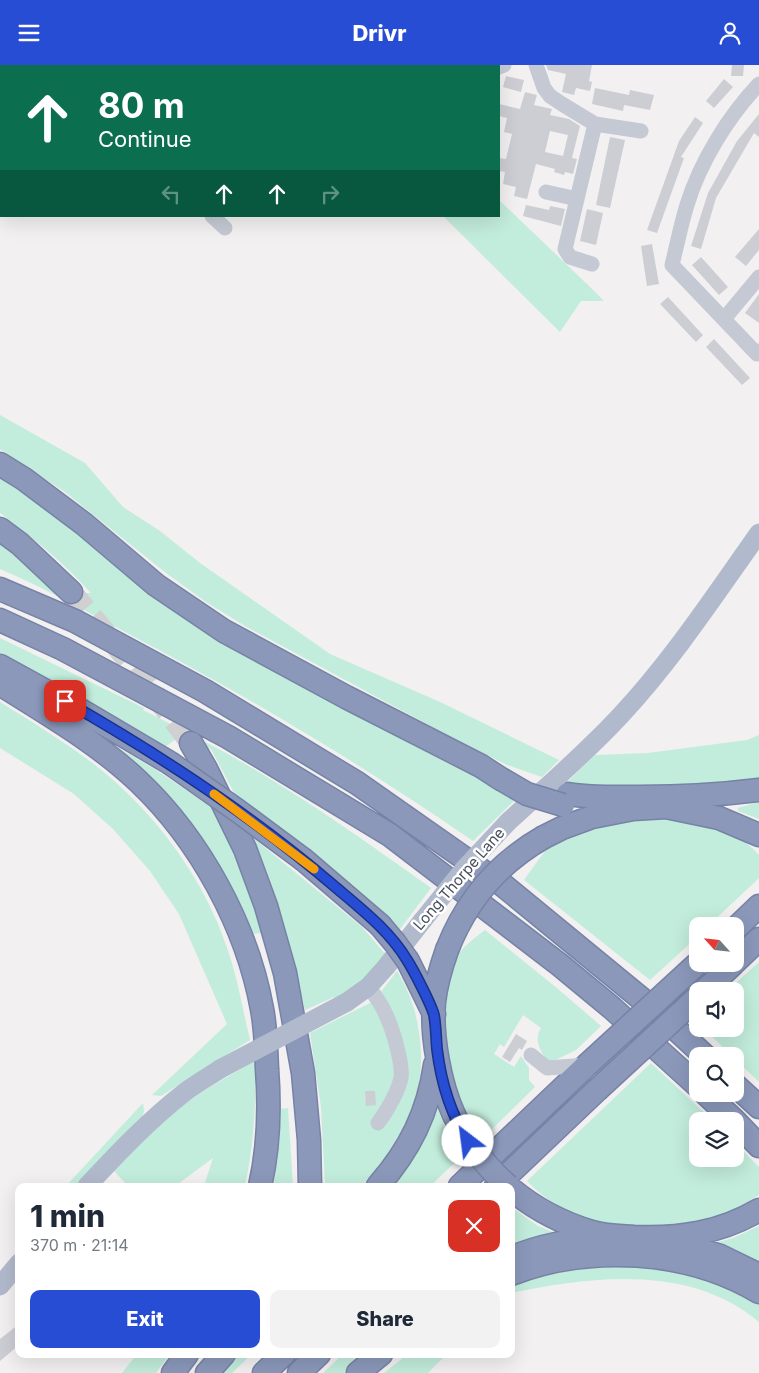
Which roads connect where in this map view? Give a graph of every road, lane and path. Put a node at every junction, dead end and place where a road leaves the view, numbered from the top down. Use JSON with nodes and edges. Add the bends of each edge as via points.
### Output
{"nodes":[{"id":1,"x":536,"y":65,"type":"edge"},
{"id":2,"x":759,"y":84,"type":"edge"},
{"id":3,"x":595,"y":124,"type":"junction"},
{"id":4,"x":641,"y":131,"type":"dead end"},
{"id":5,"x":546,"y":192,"type":"dead end"},
{"id":6,"x":576,"y":205,"type":"junction"},
{"id":7,"x":213,"y":217,"type":"edge"},
{"id":8,"x":225,"y":228,"type":"dead end"},
{"id":9,"x":592,"y":264,"type":"dead end"},
{"id":10,"x":759,"y":277,"type":"edge"},
{"id":11,"x":724,"y":319,"type":"junction"},
{"id":12,"x":759,"y":351,"type":"edge"},
{"id":13,"x":0,"y":464,"type":"edge"},
{"id":14,"x":0,"y":529,"type":"edge"},
{"id":15,"x":759,"y":533,"type":"edge"},
{"id":16,"x":0,"y":589,"type":"edge"},
{"id":17,"x":71,"y":592,"type":"tunnel mouth"},
{"id":18,"x":0,"y":620,"type":"edge"},
{"id":19,"x":0,"y":666,"type":"edge"},
{"id":20,"x":0,"y":684,"type":"edge"},
{"id":21,"x":191,"y":743,"type":"tunnel mouth"},
{"id":22,"x":759,"y":790,"type":"edge"},
{"id":23,"x":565,"y":800,"type":"junction"},
{"id":24,"x":666,"y":807,"type":"junction"},
{"id":25,"x":610,"y":813,"type":"junction"},
{"id":26,"x":759,"y":835,"type":"edge"},
{"id":27,"x":759,"y":906,"type":"edge"},
{"id":28,"x":744,"y":920,"type":"edge"},
{"id":29,"x":759,"y":939,"type":"edge"},
{"id":30,"x":744,"y":953,"type":"edge"},
{"id":31,"x":689,"y":971,"type":"edge"},
{"id":32,"x":724,"y":973,"type":"edge"},
{"id":33,"x":714,"y":982,"type":"edge"},
{"id":34,"x":368,"y":987,"type":"junction"},
{"id":35,"x":689,"y":1005,"type":"edge"},
{"id":36,"x":434,"y":1014,"type":"junction"},
{"id":37,"x":695,"y":1047,"type":"edge"},
{"id":38,"x":437,"y":1049,"type":"junction"},
{"id":39,"x":531,"y":1055,"type":"dead end"},
{"id":40,"x":587,"y":1065,"type":"junction"},
{"id":41,"x":689,"y":1077,"type":"edge"},
{"id":42,"x":744,"y":1093,"type":"edge"},
{"id":43,"x":715,"y":1102,"type":"edge"},
{"id":44,"x":759,"y":1107,"type":"edge"},
{"id":45,"x":725,"y":1112,"type":"edge"},
{"id":46,"x":378,"y":1123,"type":"dead end"},
{"id":47,"x":744,"y":1130,"type":"edge"},
{"id":48,"x":759,"y":1146,"type":"edge"},
{"id":49,"x":90,"y":1183,"type":"edge"},
{"id":50,"x":260,"y":1183,"type":"edge"},
{"id":51,"x":310,"y":1183,"type":"edge"},
{"id":52,"x":381,"y":1183,"type":"edge"},
{"id":53,"x":463,"y":1183,"type":"edge"},
{"id":54,"x":499,"y":1183,"type":"edge"},
{"id":55,"x":505,"y":1183,"type":"edge"},
{"id":56,"x":515,"y":1192,"type":"edge"},
{"id":57,"x":759,"y":1209,"type":"edge"},
{"id":58,"x":612,"y":1236,"type":"junction"},
{"id":59,"x":661,"y":1238,"type":"junction"},
{"id":60,"x":515,"y":1256,"type":"edge"},
{"id":61,"x":15,"y":1268,"type":"edge"},
{"id":62,"x":515,"y":1272,"type":"edge"},
{"id":63,"x":759,"y":1275,"type":"edge"},
{"id":64,"x":0,"y":1286,"type":"edge"},
{"id":65,"x":759,"y":1292,"type":"edge"},
{"id":66,"x":184,"y":1358,"type":"edge"},
{"id":67,"x":220,"y":1358,"type":"edge"},
{"id":68,"x":280,"y":1358,"type":"edge"},
{"id":69,"x":315,"y":1358,"type":"edge"},
{"id":70,"x":375,"y":1358,"type":"edge"},
{"id":71,"x":173,"y":1373,"type":"edge"},
{"id":72,"x":207,"y":1373,"type":"edge"},
{"id":73,"x":264,"y":1373,"type":"edge"},
{"id":74,"x":299,"y":1373,"type":"edge"},
{"id":75,"x":358,"y":1373,"type":"edge"}],
"edges":[{"from":1,"to":3,"type":"street","via":[[550,96]]},
{"from":2,"to":11,"type":"street","via":[[710,149],[687,204],[672,265]]},
{"from":3,"to":4,"type":"street"},
{"from":3,"to":6,"type":"street"},
{"from":5,"to":6,"type":"street"},
{"from":6,"to":9,"type":"street","via":[[566,252],[572,259]]},
{"from":7,"to":8,"type":"street"},
{"from":10,"to":11,"type":"street"},
{"from":11,"to":12,"type":"street","via":[[757,354]]},
{"from":13,"to":23,"type":"highway","bridge":true,"via":[[84,524],[156,585],[224,631],[503,777],[528,794]]},
{"from":14,"to":17,"type":"highway"},
{"from":15,"to":34,"type":"main road","name":"Long Thorpe Lane","bridge":true,"via":[[661,668],[582,754],[508,822],[465,868]]},
{"from":16,"to":37,"type":"highway","via":[[75,621],[205,691],[357,783],[504,886],[648,1003]]},
{"from":18,"to":41,"type":"highway","via":[[63,649],[228,737],[390,835],[560,965]]},
{"from":19,"to":36,"type":"highway","bridge":true,"via":[[170,763],[304,860],[380,925],[408,961]]},
{"from":20,"to":50,"type":"highway","via":[[101,749],[140,783],[199,854],[225,898],[245,947],[265,1026],[270,1106]]},
{"from":21,"to":51,"type":"highway","via":[[245,849],[285,973],[303,1073]]},
{"from":22,"to":23,"type":"highway","via":[[722,795]]},
{"from":22,"to":24,"type":"highway","via":[[720,803]]},
{"from":23,"to":25,"type":"highway","via":[[586,810]]},
{"from":24,"to":25,"type":"highway"},
{"from":24,"to":26,"type":"highway","via":[[719,818]]},
{"from":25,"to":36,"type":"highway","bridge":true,"via":[[578,821],[517,853],[482,889],[462,917],[447,950],[436,986]]},
{"from":27,"to":28,"type":"highway"},
{"from":29,"to":30,"type":"highway"},
{"from":31,"to":40,"type":"highway","bridge":true},
{"from":32,"to":33,"type":"highway"},
{"from":34,"to":46,"type":"street","via":[[388,1017],[400,1059],[401,1076],[396,1093]]},
{"from":34,"to":49,"type":"main road","name":"Long Thorpe Lane","bridge":true,"via":[[348,1002],[220,1069],[186,1091]]},
{"from":35,"to":54,"type":"highway","bridge":true},
{"from":36,"to":38,"type":"highway"},
{"from":38,"to":52,"type":"highway","via":[[432,1084],[420,1124],[394,1168]]},
{"from":38,"to":55,"type":"highway","bridge":true,"via":[[441,1078],[462,1132],[480,1158]]},
{"from":39,"to":40,"type":"street","via":[[547,1068]]},
{"from":40,"to":53,"type":"highway"},
{"from":42,"to":44,"type":"highway"},
{"from":43,"to":45,"type":"highway"},
{"from":47,"to":48,"type":"highway"},
{"from":56,"to":58,"type":"highway","via":[[547,1214],[579,1228]]},
{"from":57,"to":59,"type":"highway","via":[[703,1233]]},
{"from":58,"to":59,"type":"highway"},
{"from":58,"to":60,"type":"highway","via":[[561,1242]]},
{"from":59,"to":63,"type":"highway","via":[[720,1256]]},
{"from":61,"to":64,"type":"main road"},
{"from":62,"to":65,"type":"highway","via":[[566,1259],[614,1254],[640,1256],[712,1271]]},
{"from":66,"to":71,"type":"highway"},
{"from":67,"to":72,"type":"highway"},
{"from":68,"to":73,"type":"highway"},
{"from":69,"to":74,"type":"highway"},
{"from":70,"to":75,"type":"highway"}]}
